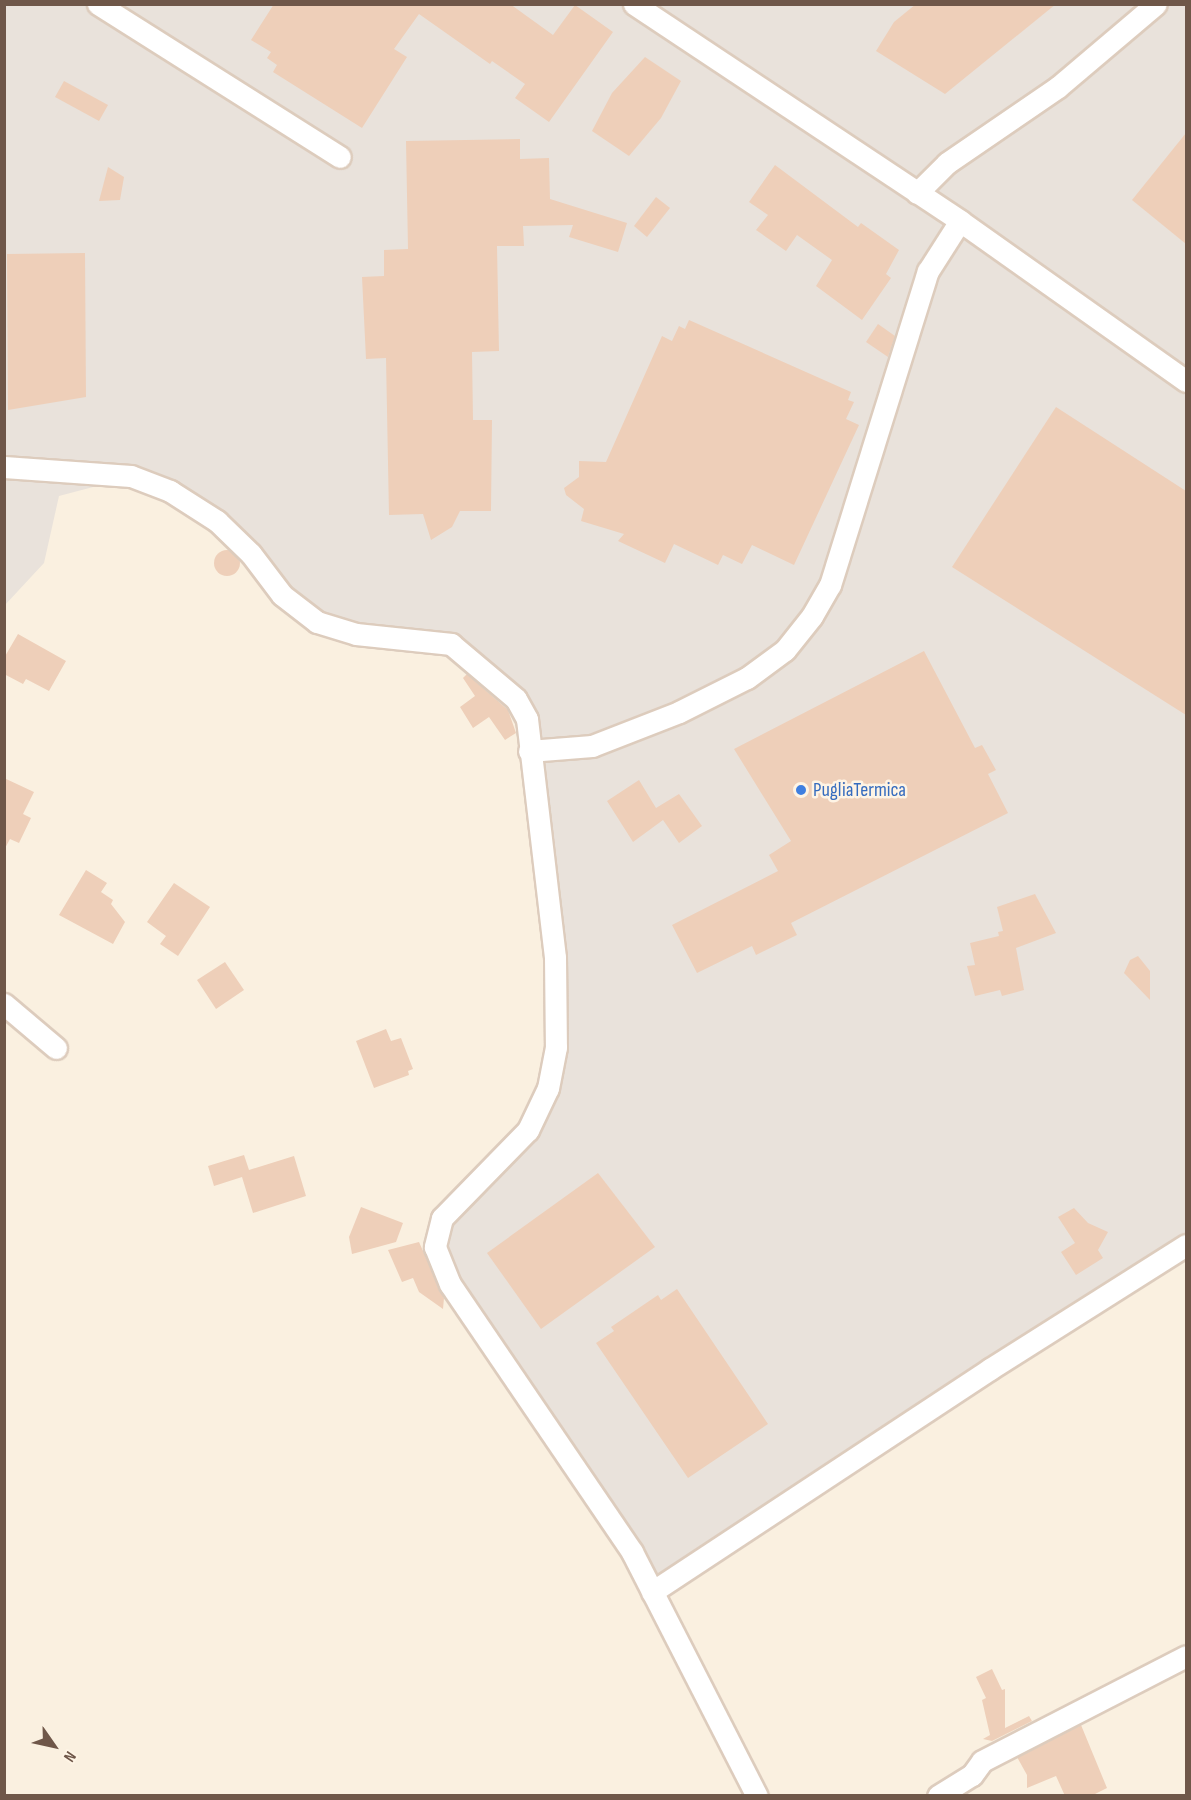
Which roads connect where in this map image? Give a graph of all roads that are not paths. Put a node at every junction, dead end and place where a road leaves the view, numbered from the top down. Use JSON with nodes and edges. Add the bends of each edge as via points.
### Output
{"nodes":[{"id":1,"x":98,"y":4,"type":"edge"},
{"id":2,"x":634,"y":4,"type":"edge"},
{"id":3,"x":1156,"y":4,"type":"edge"},
{"id":4,"x":340,"y":157,"type":"dead end"},
{"id":5,"x":917,"y":193,"type":"junction"},
{"id":6,"x":960,"y":221,"type":"junction"},
{"id":7,"x":1186,"y":381,"type":"edge"},
{"id":8,"x":4,"y":467,"type":"edge"},
{"id":9,"x":529,"y":751,"type":"junction"},
{"id":10,"x":4,"y":1004,"type":"edge"},
{"id":11,"x":56,"y":1048,"type":"dead end"},
{"id":12,"x":1186,"y":1245,"type":"edge"},
{"id":13,"x":652,"y":1592,"type":"junction"},
{"id":14,"x":1186,"y":1656,"type":"edge"},
{"id":15,"x":757,"y":1796,"type":"edge"},
{"id":16,"x":938,"y":1796,"type":"edge"}],
"edges":[{"from":1,"to":4,"type":"street"},
{"from":2,"to":5,"type":"street"},
{"from":3,"to":5,"type":"street","via":[[1058,87],[947,163]]},
{"from":5,"to":6,"type":"street"},
{"from":6,"to":7,"type":"street"},
{"from":6,"to":9,"type":"street","via":[[928,271],[830,585],[806,625],[785,650],[747,678],[679,712],[592,746]]},
{"from":8,"to":9,"type":"street","via":[[130,477],[170,490],[217,521],[251,554],[282,595],[317,622],[356,634],[451,644],[516,699],[527,719]]},
{"from":9,"to":13,"type":"street","via":[[555,957],[556,1047],[548,1088],[528,1130],[442,1218],[435,1247],[450,1284],[632,1552]]},
{"from":10,"to":11,"type":"street"},
{"from":12,"to":13,"type":"street"},
{"from":13,"to":15,"type":"street"},
{"from":14,"to":16,"type":"street","via":[[982,1761],[972,1775]]}]}
